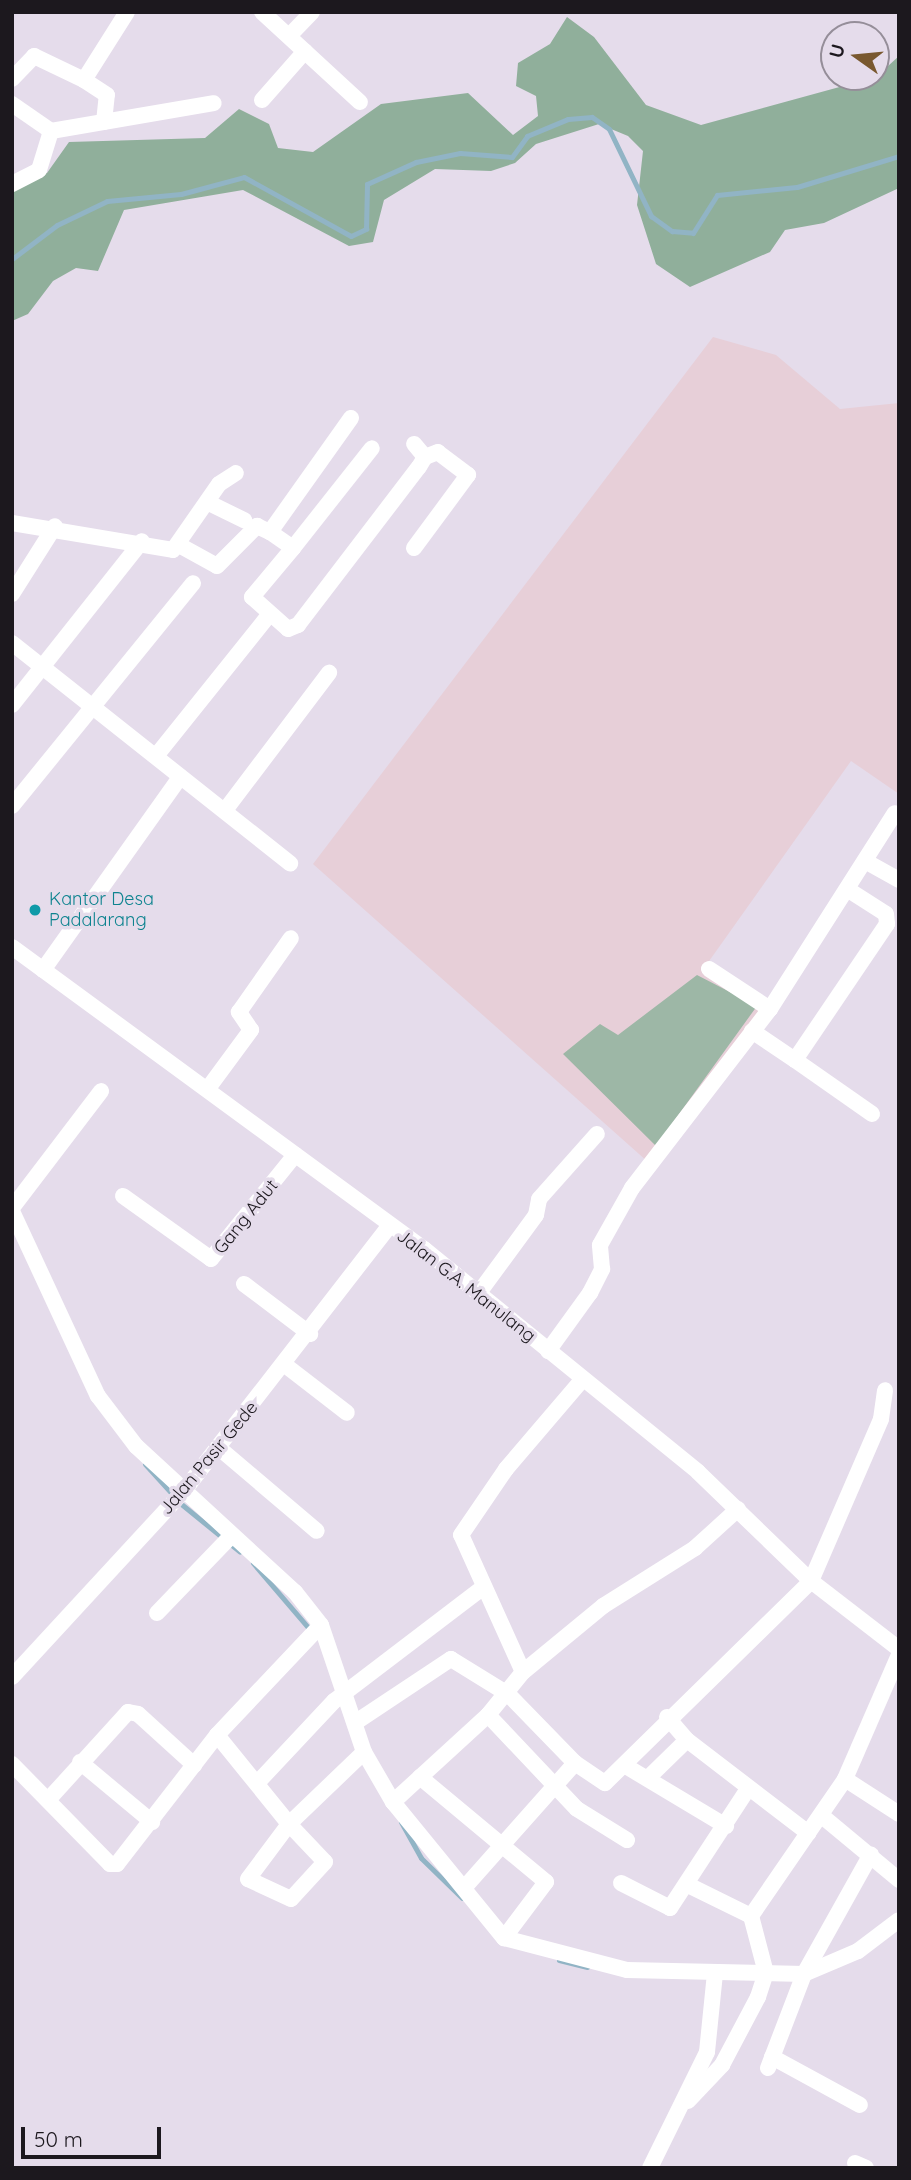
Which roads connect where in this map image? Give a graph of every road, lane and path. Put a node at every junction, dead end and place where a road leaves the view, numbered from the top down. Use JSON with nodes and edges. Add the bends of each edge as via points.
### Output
{"nodes":[{"id":1,"x":127,"y":12,"type":"edge"},
{"id":2,"x":262,"y":12,"type":"edge"},
{"id":3,"x":312,"y":12,"type":"edge"},
{"id":4,"x":289,"y":36,"type":"junction"},
{"id":5,"x":305,"y":51,"type":"junction"},
{"id":6,"x":12,"y":79,"type":"edge"},
{"id":7,"x":84,"y":80,"type":"junction"},
{"id":8,"x":262,"y":100,"type":"dead end"},
{"id":9,"x":360,"y":102,"type":"dead end"},
{"id":10,"x":214,"y":103,"type":"dead end"},
{"id":11,"x":12,"y":104,"type":"edge"},
{"id":12,"x":104,"y":122,"type":"junction"},
{"id":13,"x":51,"y":131,"type":"junction"},
{"id":14,"x":12,"y":184,"type":"edge"},
{"id":15,"x":351,"y":418,"type":"dead end"},
{"id":16,"x":373,"y":449,"type":"dead end"},
{"id":17,"x":236,"y":473,"type":"dead end"},
{"id":18,"x":211,"y":504,"type":"junction"},
{"id":19,"x":244,"y":520,"type":"dead end"},
{"id":20,"x":12,"y":523,"type":"edge"},
{"id":21,"x":55,"y":526,"type":"junction"},
{"id":22,"x":270,"y":532,"type":"junction"},
{"id":23,"x":142,"y":541,"type":"junction"},
{"id":24,"x":179,"y":545,"type":"junction"},
{"id":25,"x":293,"y":548,"type":"junction"},
{"id":26,"x":414,"y":548,"type":"dead end"},
{"id":27,"x":193,"y":583,"type":"dead end"},
{"id":28,"x":12,"y":594,"type":"edge"},
{"id":29,"x":268,"y":616,"type":"junction"},
{"id":30,"x":12,"y":643,"type":"edge"},
{"id":31,"x":42,"y":664,"type":"junction"},
{"id":32,"x":329,"y":674,"type":"dead end"},
{"id":33,"x":12,"y":705,"type":"edge"},
{"id":34,"x":89,"y":705,"type":"junction"},
{"id":35,"x":156,"y":756,"type":"junction"},
{"id":36,"x":180,"y":777,"type":"junction"},
{"id":37,"x":12,"y":806,"type":"edge"},
{"id":38,"x":226,"y":809,"type":"junction"},
{"id":39,"x":895,"y":813,"type":"dead end"},
{"id":40,"x":865,"y":861,"type":"junction"},
{"id":41,"x":290,"y":863,"type":"dead end"},
{"id":42,"x":899,"y":880,"type":"edge"},
{"id":43,"x":847,"y":889,"type":"junction"},
{"id":44,"x":291,"y":937,"type":"dead end"},
{"id":45,"x":12,"y":947,"type":"edge"},
{"id":46,"x":709,"y":969,"type":"dead end"},
{"id":47,"x":43,"y":970,"type":"junction"},
{"id":48,"x":770,"y":1009,"type":"junction"},
{"id":49,"x":752,"y":1031,"type":"junction"},
{"id":50,"x":795,"y":1060,"type":"junction"},
{"id":51,"x":209,"y":1087,"type":"junction"},
{"id":52,"x":101,"y":1091,"type":"dead end"},
{"id":53,"x":872,"y":1114,"type":"dead end"},
{"id":54,"x":597,"y":1134,"type":"dead end"},
{"id":55,"x":295,"y":1155,"type":"junction"},
{"id":56,"x":123,"y":1196,"type":"dead end"},
{"id":57,"x":12,"y":1210,"type":"edge"},
{"id":58,"x":389,"y":1226,"type":"junction"},
{"id":59,"x":244,"y":1284,"type":"dead end"},
{"id":60,"x":478,"y":1294,"type":"junction"},
{"id":61,"x":310,"y":1334,"type":"junction"},
{"id":62,"x":548,"y":1351,"type":"junction"},
{"id":63,"x":285,"y":1365,"type":"junction"},
{"id":64,"x":583,"y":1379,"type":"junction"},
{"id":65,"x":885,"y":1390,"type":"dead end"},
{"id":66,"x":348,"y":1413,"type":"dead end"},
{"id":67,"x":219,"y":1448,"type":"junction"},
{"id":68,"x":183,"y":1492,"type":"junction"},
{"id":69,"x":738,"y":1509,"type":"junction"},
{"id":70,"x":317,"y":1531,"type":"dead end"},
{"id":71,"x":227,"y":1540,"type":"junction"},
{"id":72,"x":811,"y":1581,"type":"junction"},
{"id":73,"x":481,"y":1589,"type":"junction"},
{"id":74,"x":158,"y":1613,"type":"dead end"},
{"id":75,"x":316,"y":1631,"type":"junction"},
{"id":76,"x":898,"y":1648,"type":"edge"},
{"id":77,"x":523,"y":1672,"type":"junction"},
{"id":78,"x":12,"y":1676,"type":"edge"},
{"id":79,"x":508,"y":1694,"type":"junction"},
{"id":80,"x":340,"y":1696,"type":"junction"},
{"id":81,"x":488,"y":1715,"type":"junction"},
{"id":82,"x":667,"y":1717,"type":"junction"},
{"id":83,"x":355,"y":1722,"type":"junction"},
{"id":84,"x":217,"y":1735,"type":"junction"},
{"id":85,"x":687,"y":1740,"type":"junction"},
{"id":86,"x":364,"y":1752,"type":"junction"},
{"id":87,"x":80,"y":1762,"type":"junction"},
{"id":88,"x":575,"y":1763,"type":"junction"},
{"id":89,"x":12,"y":1764,"type":"edge"},
{"id":90,"x":194,"y":1765,"type":"junction"},
{"id":91,"x":624,"y":1765,"type":"junction"},
{"id":92,"x":420,"y":1777,"type":"junction"},
{"id":93,"x":648,"y":1779,"type":"junction"},
{"id":94,"x":845,"y":1779,"type":"junction"},
{"id":95,"x":259,"y":1782,"type":"junction"},
{"id":96,"x":551,"y":1786,"type":"junction"},
{"id":97,"x":748,"y":1789,"type":"junction"},
{"id":98,"x":48,"y":1800,"type":"junction"},
{"id":99,"x":393,"y":1802,"type":"junction"},
{"id":100,"x":899,"y":1814,"type":"edge"},
{"id":101,"x":822,"y":1816,"type":"junction"},
{"id":102,"x":152,"y":1822,"type":"junction"},
{"id":103,"x":289,"y":1824,"type":"junction"},
{"id":104,"x":726,"y":1826,"type":"junction"},
{"id":105,"x":808,"y":1833,"type":"junction"},
{"id":106,"x":627,"y":1840,"type":"dead end"},
{"id":107,"x":504,"y":1841,"type":"junction"},
{"id":108,"x":871,"y":1854,"type":"junction"},
{"id":109,"x":899,"y":1880,"type":"edge"},
{"id":110,"x":621,"y":1883,"type":"dead end"},
{"id":111,"x":688,"y":1885,"type":"junction"},
{"id":112,"x":465,"y":1887,"type":"junction"},
{"id":113,"x":751,"y":1916,"type":"junction"},
{"id":114,"x":899,"y":1920,"type":"edge"},
{"id":115,"x":504,"y":1938,"type":"junction"},
{"id":116,"x":714,"y":1976,"type":"junction"},
{"id":117,"x":804,"y":1978,"type":"junction"},
{"id":118,"x":762,"y":1985,"type":"junction"},
{"id":119,"x":688,"y":2101,"type":"junction"},
{"id":120,"x":860,"y":2105,"type":"dead end"},
{"id":121,"x":650,"y":2168,"type":"edge"}],
"edges":[{"from":1,"to":7,"type":"street"},
{"from":2,"to":4,"type":"street"},
{"from":3,"to":4,"type":"street"},
{"from":4,"to":5,"type":"street"},
{"from":5,"to":8,"type":"street"},
{"from":5,"to":9,"type":"street"},
{"from":6,"to":7,"type":"street","via":[[34,56]]},
{"from":7,"to":12,"type":"street","via":[[107,96]]},
{"from":10,"to":12,"type":"street"},
{"from":11,"to":13,"type":"street"},
{"from":12,"to":13,"type":"street"},
{"from":13,"to":14,"type":"street","via":[[39,170]]},
{"from":15,"to":22,"type":"street"},
{"from":16,"to":25,"type":"street"},
{"from":17,"to":18,"type":"street","via":[[219,484]]},
{"from":18,"to":19,"type":"street"},
{"from":18,"to":24,"type":"street"},
{"from":20,"to":21,"type":"street"},
{"from":21,"to":23,"type":"street"},
{"from":21,"to":28,"type":"street"},
{"from":22,"to":24,"type":"street","via":[[257,526],[217,566]]},
{"from":22,"to":25,"type":"street"},
{"from":23,"to":24,"type":"street","via":[[168,551]]},
{"from":23,"to":31,"type":"street"},
{"from":25,"to":29,"type":"street","via":[[252,597]]},
{"from":26,"to":29,"type":"street","via":[[468,475],[438,452],[419,450],[298,625],[288,629]]},
{"from":27,"to":34,"type":"street"},
{"from":29,"to":35,"type":"street"},
{"from":30,"to":31,"type":"street"},
{"from":31,"to":33,"type":"street"},
{"from":31,"to":34,"type":"street"},
{"from":32,"to":38,"type":"street"},
{"from":34,"to":35,"type":"street"},
{"from":34,"to":37,"type":"street"},
{"from":35,"to":36,"type":"street"},
{"from":36,"to":38,"type":"street"},
{"from":36,"to":47,"type":"street"},
{"from":38,"to":41,"type":"street"},
{"from":39,"to":40,"type":"street"},
{"from":40,"to":42,"type":"street"},
{"from":40,"to":43,"type":"street"},
{"from":43,"to":48,"type":"street"},
{"from":43,"to":50,"type":"street","via":[[886,914],[887,924]]},
{"from":44,"to":51,"type":"street","via":[[239,1012],[251,1030]]},
{"from":45,"to":47,"type":"street","name":"Jalan G.A. Manulang"},
{"from":46,"to":48,"type":"street"},
{"from":47,"to":51,"type":"street","name":"Jalan G.A. Manulang"},
{"from":48,"to":49,"type":"street"},
{"from":49,"to":50,"type":"street"},
{"from":49,"to":62,"type":"street","via":[[632,1188],[600,1245],[602,1269],[590,1293]]},
{"from":50,"to":53,"type":"street"},
{"from":51,"to":55,"type":"street","name":"Jalan G.A. Manulang"},
{"from":52,"to":57,"type":"street"},
{"from":54,"to":60,"type":"street","via":[[539,1199],[538,1211]]},
{"from":55,"to":56,"type":"street","name":"Gang Adut","via":[[211,1259]]},
{"from":55,"to":58,"type":"street","name":"Jalan G.A. Manulang"},
{"from":57,"to":68,"type":"street","via":[[98,1396],[136,1446]]},
{"from":58,"to":60,"type":"street","name":"Jalan G.A. Manulang"},
{"from":58,"to":61,"type":"street","name":"Jalan Pasir Gede"},
{"from":59,"to":61,"type":"street"},
{"from":60,"to":62,"type":"street","name":"Jalan G.A. Manulang"},
{"from":61,"to":63,"type":"street","name":"Jalan Pasir Gede"},
{"from":62,"to":64,"type":"street","name":"Jalan G.A. Manulang"},
{"from":63,"to":66,"type":"street"},
{"from":63,"to":67,"type":"street","name":"Jalan Pasir Gede"},
{"from":64,"to":69,"type":"street","name":"Jalan G.A. Manulang"},
{"from":64,"to":73,"type":"street","via":[[506,1469],[461,1535]]},
{"from":65,"to":72,"type":"street","via":[[881,1419]]},
{"from":67,"to":68,"type":"street","name":"Jalan Pasir Gede"},
{"from":67,"to":70,"type":"street"},
{"from":68,"to":71,"type":"street"},
{"from":68,"to":78,"type":"street","name":"Jalan Pasir Gede"},
{"from":69,"to":72,"type":"street","name":"Jalan G.A. Manulang"},
{"from":69,"to":77,"type":"street","via":[[695,1548],[603,1606]]},
{"from":71,"to":74,"type":"street"},
{"from":71,"to":75,"type":"street"},
{"from":72,"to":76,"type":"street","name":"Jalan G.A. Manulang"},
{"from":72,"to":82,"type":"street"},
{"from":73,"to":77,"type":"street"},
{"from":73,"to":80,"type":"street"},
{"from":75,"to":80,"type":"street"},
{"from":75,"to":84,"type":"street"},
{"from":76,"to":94,"type":"street"},
{"from":77,"to":79,"type":"street"},
{"from":79,"to":81,"type":"street"},
{"from":79,"to":83,"type":"street","via":[[444,1659]]},
{"from":79,"to":88,"type":"street"},
{"from":80,"to":83,"type":"street"},
{"from":80,"to":95,"type":"street"},
{"from":81,"to":92,"type":"street"},
{"from":81,"to":96,"type":"street"},
{"from":82,"to":85,"type":"street"},
{"from":82,"to":91,"type":"street"},
{"from":83,"to":86,"type":"street"},
{"from":84,"to":90,"type":"street"},
{"from":84,"to":95,"type":"street"},
{"from":85,"to":93,"type":"street"},
{"from":85,"to":97,"type":"street"},
{"from":86,"to":99,"type":"street"},
{"from":86,"to":103,"type":"street"},
{"from":87,"to":90,"type":"street","via":[[133,1712]]},
{"from":87,"to":98,"type":"street"},
{"from":87,"to":102,"type":"street"},
{"from":88,"to":91,"type":"street","via":[[602,1783]]},
{"from":88,"to":96,"type":"street"},
{"from":89,"to":98,"type":"street"},
{"from":90,"to":102,"type":"street"},
{"from":91,"to":93,"type":"street"},
{"from":92,"to":99,"type":"street"},
{"from":92,"to":107,"type":"street"},
{"from":93,"to":104,"type":"street"},
{"from":94,"to":100,"type":"street"},
{"from":94,"to":101,"type":"street"},
{"from":95,"to":103,"type":"street"},
{"from":96,"to":106,"type":"street","via":[[586,1818]]},
{"from":96,"to":107,"type":"street"},
{"from":97,"to":104,"type":"street"},
{"from":97,"to":105,"type":"street"},
{"from":98,"to":102,"type":"street","via":[[113,1866]]},
{"from":99,"to":112,"type":"street"},
{"from":101,"to":105,"type":"street"},
{"from":101,"to":108,"type":"street"},
{"from":103,"to":103,"type":"street","via":[[326,1864],[291,1899],[247,1880]]},
{"from":104,"to":111,"type":"street"},
{"from":105,"to":113,"type":"street"},
{"from":107,"to":112,"type":"street"},
{"from":107,"to":115,"type":"street","via":[[546,1882]]},
{"from":108,"to":109,"type":"street"},
{"from":108,"to":117,"type":"street"},
{"from":110,"to":111,"type":"street","via":[[663,1909]]},
{"from":111,"to":113,"type":"street"},
{"from":112,"to":115,"type":"street"},
{"from":113,"to":118,"type":"street"},
{"from":114,"to":117,"type":"street","via":[[858,1951]]},
{"from":115,"to":116,"type":"street","via":[[586,1964]]},
{"from":116,"to":118,"type":"street"},
{"from":116,"to":119,"type":"street","via":[[707,2052]]},
{"from":117,"to":118,"type":"street"},
{"from":117,"to":120,"type":"street","via":[[770,2063]]},
{"from":118,"to":119,"type":"street","via":[[722,2066]]},
{"from":119,"to":121,"type":"street"}]}
